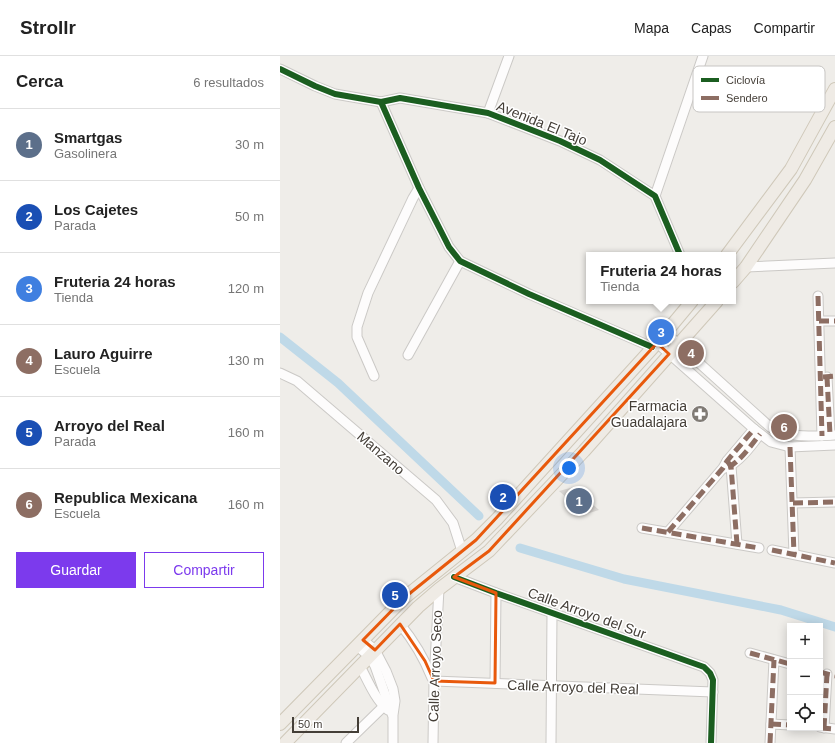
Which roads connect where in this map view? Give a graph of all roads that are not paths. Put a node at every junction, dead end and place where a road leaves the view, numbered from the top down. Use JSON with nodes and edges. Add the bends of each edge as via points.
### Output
{"nodes":[{"id":1,"x":509,"y":56,"type":"edge"},
{"id":2,"x":703,"y":56,"type":"edge"},
{"id":3,"x":700,"y":66,"type":"edge"},
{"id":4,"x":280,"y":68,"type":"edge"},
{"id":5,"x":693,"y":85,"type":"edge"},
{"id":6,"x":835,"y":89,"type":"edge"},
{"id":7,"x":381,"y":102,"type":"junction"},
{"id":8,"x":825,"y":107,"type":"edge"},
{"id":9,"x":822,"y":112,"type":"edge"},
{"id":10,"x":488,"y":113,"type":"junction"},
{"id":11,"x":835,"y":127,"type":"edge"},
{"id":12,"x":419,"y":188,"type":"junction"},
{"id":13,"x":655,"y":196,"type":"junction"},
{"id":14,"x":679,"y":252,"type":"edge"},
{"id":15,"x":729,"y":252,"type":"edge"},
{"id":16,"x":460,"y":260,"type":"junction"},
{"id":17,"x":835,"y":262,"type":"edge"},
{"id":18,"x":746,"y":267,"type":"junction"},
{"id":19,"x":736,"y":279,"type":"edge"},
{"id":20,"x":818,"y":296,"type":"dead end"},
{"id":21,"x":690,"y":304,"type":"edge"},
{"id":22,"x":714,"y":304,"type":"edge"},
{"id":23,"x":835,"y":321,"type":"edge"},
{"id":24,"x":819,"y":322,"type":"junction"},
{"id":25,"x":666,"y":333,"type":"junction"},
{"id":26,"x":678,"y":344,"type":"junction"},
{"id":27,"x":655,"y":345,"type":"junction"},
{"id":28,"x":669,"y":354,"type":"junction"},
{"id":29,"x":408,"y":355,"type":"dead end"},
{"id":30,"x":280,"y":373,"type":"edge"},
{"id":31,"x":374,"y":376,"type":"dead end"},
{"id":32,"x":828,"y":377,"type":"edge"},
{"id":33,"x":757,"y":432,"type":"junction"},
{"id":34,"x":829,"y":435,"type":"edge"},
{"id":35,"x":835,"y":445,"type":"edge"},
{"id":36,"x":792,"y":447,"type":"junction"},
{"id":37,"x":727,"y":465,"type":"junction"},
{"id":38,"x":835,"y":502,"type":"edge"},
{"id":39,"x":793,"y":503,"type":"junction"},
{"id":40,"x":642,"y":528,"type":"dead end"},
{"id":41,"x":668,"y":532,"type":"junction"},
{"id":42,"x":737,"y":544,"type":"junction"},
{"id":43,"x":759,"y":548,"type":"dead end"},
{"id":44,"x":772,"y":550,"type":"dead end"},
{"id":45,"x":462,"y":551,"type":"junction"},
{"id":46,"x":794,"y":554,"type":"junction"},
{"id":47,"x":835,"y":563,"type":"edge"},
{"id":48,"x":454,"y":577,"type":"junction"},
{"id":49,"x":438,"y":588,"type":"junction"},
{"id":50,"x":496,"y":593,"type":"junction"},
{"id":51,"x":552,"y":612,"type":"junction"},
{"id":52,"x":400,"y":624,"type":"junction"},
{"id":53,"x":360,"y":643,"type":"junction"},
{"id":54,"x":372,"y":653,"type":"junction"},
{"id":55,"x":750,"y":653,"type":"dead end"},
{"id":56,"x":774,"y":660,"type":"junction"},
{"id":57,"x":787,"y":663,"type":"edge"},
{"id":58,"x":360,"y":666,"type":"junction"},
{"id":59,"x":827,"y":674,"type":"edge"},
{"id":60,"x":434,"y":681,"type":"junction"},
{"id":61,"x":495,"y":684,"type":"junction"},
{"id":62,"x":551,"y":686,"type":"junction"},
{"id":63,"x":713,"y":692,"type":"junction"},
{"id":64,"x":389,"y":704,"type":"junction"},
{"id":65,"x":823,"y":717,"type":"edge"},
{"id":66,"x":280,"y":724,"type":"edge"},
{"id":67,"x":771,"y":724,"type":"junction"},
{"id":68,"x":787,"y":725,"type":"edge"},
{"id":69,"x":823,"y":728,"type":"edge"},
{"id":70,"x":835,"y":729,"type":"edge"},
{"id":71,"x":285,"y":743,"type":"edge"},
{"id":72,"x":346,"y":743,"type":"edge"},
{"id":73,"x":393,"y":743,"type":"edge"},
{"id":74,"x":433,"y":743,"type":"edge"},
{"id":75,"x":551,"y":743,"type":"edge"},
{"id":76,"x":711,"y":743,"type":"edge"},
{"id":77,"x":770,"y":743,"type":"edge"}],
"edges":[{"from":1,"to":10,"type":"street"},
{"from":2,"to":3,"type":"street"},
{"from":4,"to":7,"type":"street","name":"Avenida El Tajo","via":[[335,94]]},
{"from":5,"to":13,"type":"street"},
{"from":6,"to":8,"type":"main road"},
{"from":7,"to":10,"type":"street","name":"Avenida El Tajo","via":[[400,98]]},
{"from":7,"to":12,"type":"street"},
{"from":9,"to":15,"type":"main road","via":[[791,169]]},
{"from":10,"to":13,"type":"street","name":"Avenida El Tajo","via":[[596,158]]},
{"from":11,"to":18,"type":"main road","via":[[805,180]]},
{"from":12,"to":16,"type":"street","via":[[449,247]]},
{"from":12,"to":31,"type":"street","via":[[368,293],[357,327],[357,337]]},
{"from":13,"to":14,"type":"street"},
{"from":16,"to":27,"type":"street","via":[[529,294]]},
{"from":16,"to":29,"type":"street"},
{"from":17,"to":18,"type":"street"},
{"from":18,"to":19,"type":"main road"},
{"from":20,"to":24,"type":"street"},
{"from":21,"to":25,"type":"main road"},
{"from":22,"to":26,"type":"main road"},
{"from":23,"to":24,"type":"street"},
{"from":24,"to":32,"type":"street"},
{"from":25,"to":26,"type":"street"},
{"from":25,"to":27,"type":"main road"},
{"from":26,"to":28,"type":"main road"},
{"from":26,"to":34,"type":"street","via":[[778,432],[792,436]]},
{"from":27,"to":28,"type":"street"},
{"from":27,"to":45,"type":"main road","via":[[497,519]]},
{"from":28,"to":33,"type":"street"},
{"from":28,"to":48,"type":"main road","via":[[584,451],[489,551]]},
{"from":30,"to":45,"type":"street","name":"Manzano","via":[[297,381],[436,500],[453,523]]},
{"from":32,"to":34,"type":"street"},
{"from":33,"to":36,"type":"street","via":[[771,442]]},
{"from":33,"to":37,"type":"street"},
{"from":35,"to":36,"type":"street"},
{"from":36,"to":39,"type":"street","via":[[790,472]]},
{"from":37,"to":41,"type":"street"},
{"from":37,"to":42,"type":"street"},
{"from":38,"to":39,"type":"street"},
{"from":39,"to":46,"type":"street"},
{"from":40,"to":41,"type":"street"},
{"from":41,"to":42,"type":"street"},
{"from":42,"to":43,"type":"street"},
{"from":44,"to":46,"type":"street"},
{"from":45,"to":53,"type":"main road","via":[[404,598]]},
{"from":46,"to":47,"type":"street"},
{"from":48,"to":49,"type":"main road"},
{"from":48,"to":50,"type":"street","name":"Calle Arroyo del Sur"},
{"from":49,"to":52,"type":"main road"},
{"from":49,"to":60,"type":"street","name":"Calle Arroyo Seco"},
{"from":50,"to":51,"type":"street","name":"Calle Arroyo del Sur"},
{"from":50,"to":61,"type":"street"},
{"from":51,"to":62,"type":"street"},
{"from":51,"to":63,"type":"street","name":"Calle Arroyo del Sur","via":[[704,667],[710,673]]},
{"from":52,"to":54,"type":"main road"},
{"from":52,"to":60,"type":"street","via":[[414,641]]},
{"from":53,"to":54,"type":"street"},
{"from":53,"to":66,"type":"main road"},
{"from":54,"to":58,"type":"main road"},
{"from":54,"to":64,"type":"street","via":[[382,673]]},
{"from":55,"to":56,"type":"street"},
{"from":56,"to":57,"type":"street"},
{"from":56,"to":67,"type":"street"},
{"from":58,"to":64,"type":"street"},
{"from":58,"to":71,"type":"main road"},
{"from":59,"to":65,"type":"street"},
{"from":60,"to":61,"type":"street","name":"Calle Arroyo del Real"},
{"from":60,"to":74,"type":"street","name":"Calle Arroyo Seco"},
{"from":61,"to":62,"type":"street","name":"Calle Arroyo del Real"},
{"from":62,"to":63,"type":"street","name":"Calle Arroyo del Real"},
{"from":62,"to":75,"type":"street"},
{"from":63,"to":76,"type":"street"},
{"from":64,"to":72,"type":"street"},
{"from":64,"to":73,"type":"street","via":[[393,715]]},
{"from":67,"to":68,"type":"street"},
{"from":67,"to":77,"type":"street"},
{"from":69,"to":70,"type":"street"}]}
